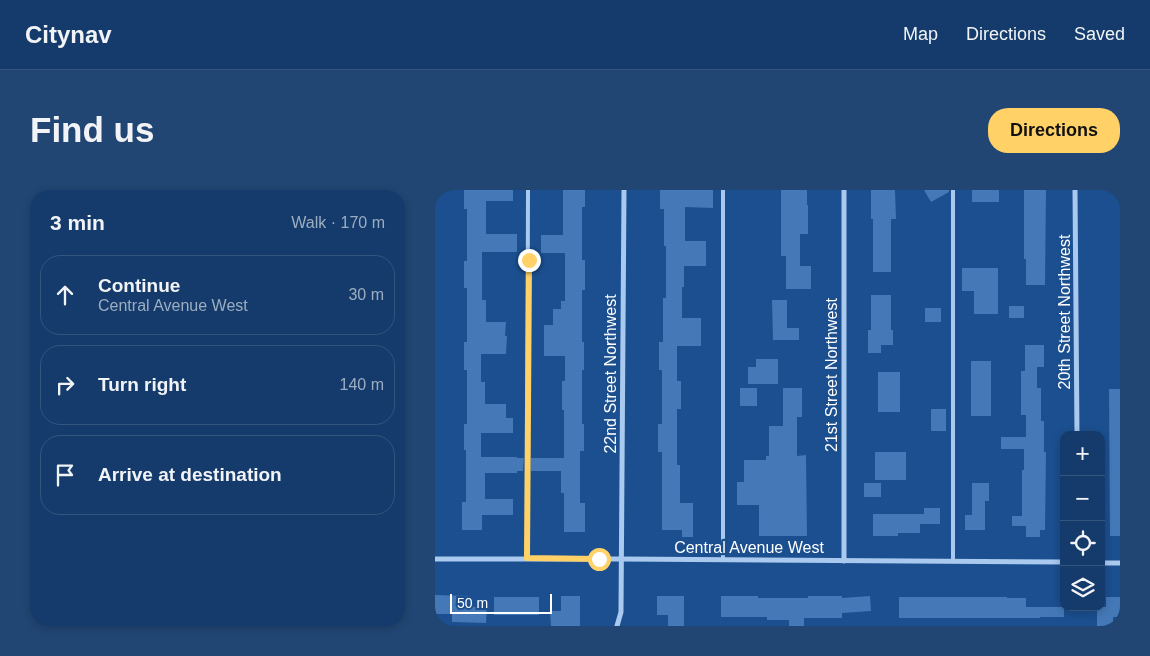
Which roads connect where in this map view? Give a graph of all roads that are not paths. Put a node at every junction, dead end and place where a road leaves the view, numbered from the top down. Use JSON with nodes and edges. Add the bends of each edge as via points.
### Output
{"nodes":[{"id":1,"x":528,"y":190,"type":"edge"},
{"id":2,"x":624,"y":190,"type":"edge"},
{"id":3,"x":723,"y":190,"type":"edge"},
{"id":4,"x":844,"y":190,"type":"edge"},
{"id":5,"x":953,"y":190,"type":"edge"},
{"id":6,"x":1075,"y":190,"type":"edge"},
{"id":7,"x":1077,"y":431,"type":"edge"},
{"id":8,"x":527,"y":558,"type":"junction"},
{"id":9,"x":435,"y":559,"type":"edge"},
{"id":10,"x":621,"y":559,"type":"junction"},
{"id":11,"x":723,"y":560,"type":"junction"},
{"id":12,"x":843,"y":560,"type":"junction"},
{"id":13,"x":953,"y":561,"type":"junction"},
{"id":14,"x":1060,"y":562,"type":"edge"},
{"id":15,"x":1105,"y":563,"type":"edge"},
{"id":16,"x":1120,"y":563,"type":"edge"},
{"id":17,"x":617,"y":626,"type":"edge"}],
"edges":[{"from":1,"to":8,"type":"lane"},
{"from":2,"to":10,"type":"street","name":"22nd Street Northwest"},
{"from":3,"to":11,"type":"lane"},
{"from":4,"to":12,"type":"street","name":"21st Street Northwest"},
{"from":5,"to":13,"type":"lane"},
{"from":6,"to":7,"type":"street","name":"20th Street Northwest"},
{"from":8,"to":9,"type":"street","name":"Central Avenue West"},
{"from":8,"to":10,"type":"street","name":"Central Avenue West"},
{"from":10,"to":11,"type":"street","name":"Central Avenue West"},
{"from":10,"to":17,"type":"street","name":"22nd Street Northwest","via":[[621,612]]},
{"from":11,"to":12,"type":"street","name":"Central Avenue West"},
{"from":12,"to":13,"type":"street","name":"Central Avenue West"},
{"from":13,"to":14,"type":"street","name":"Central Avenue West"},
{"from":15,"to":16,"type":"street"}]}
